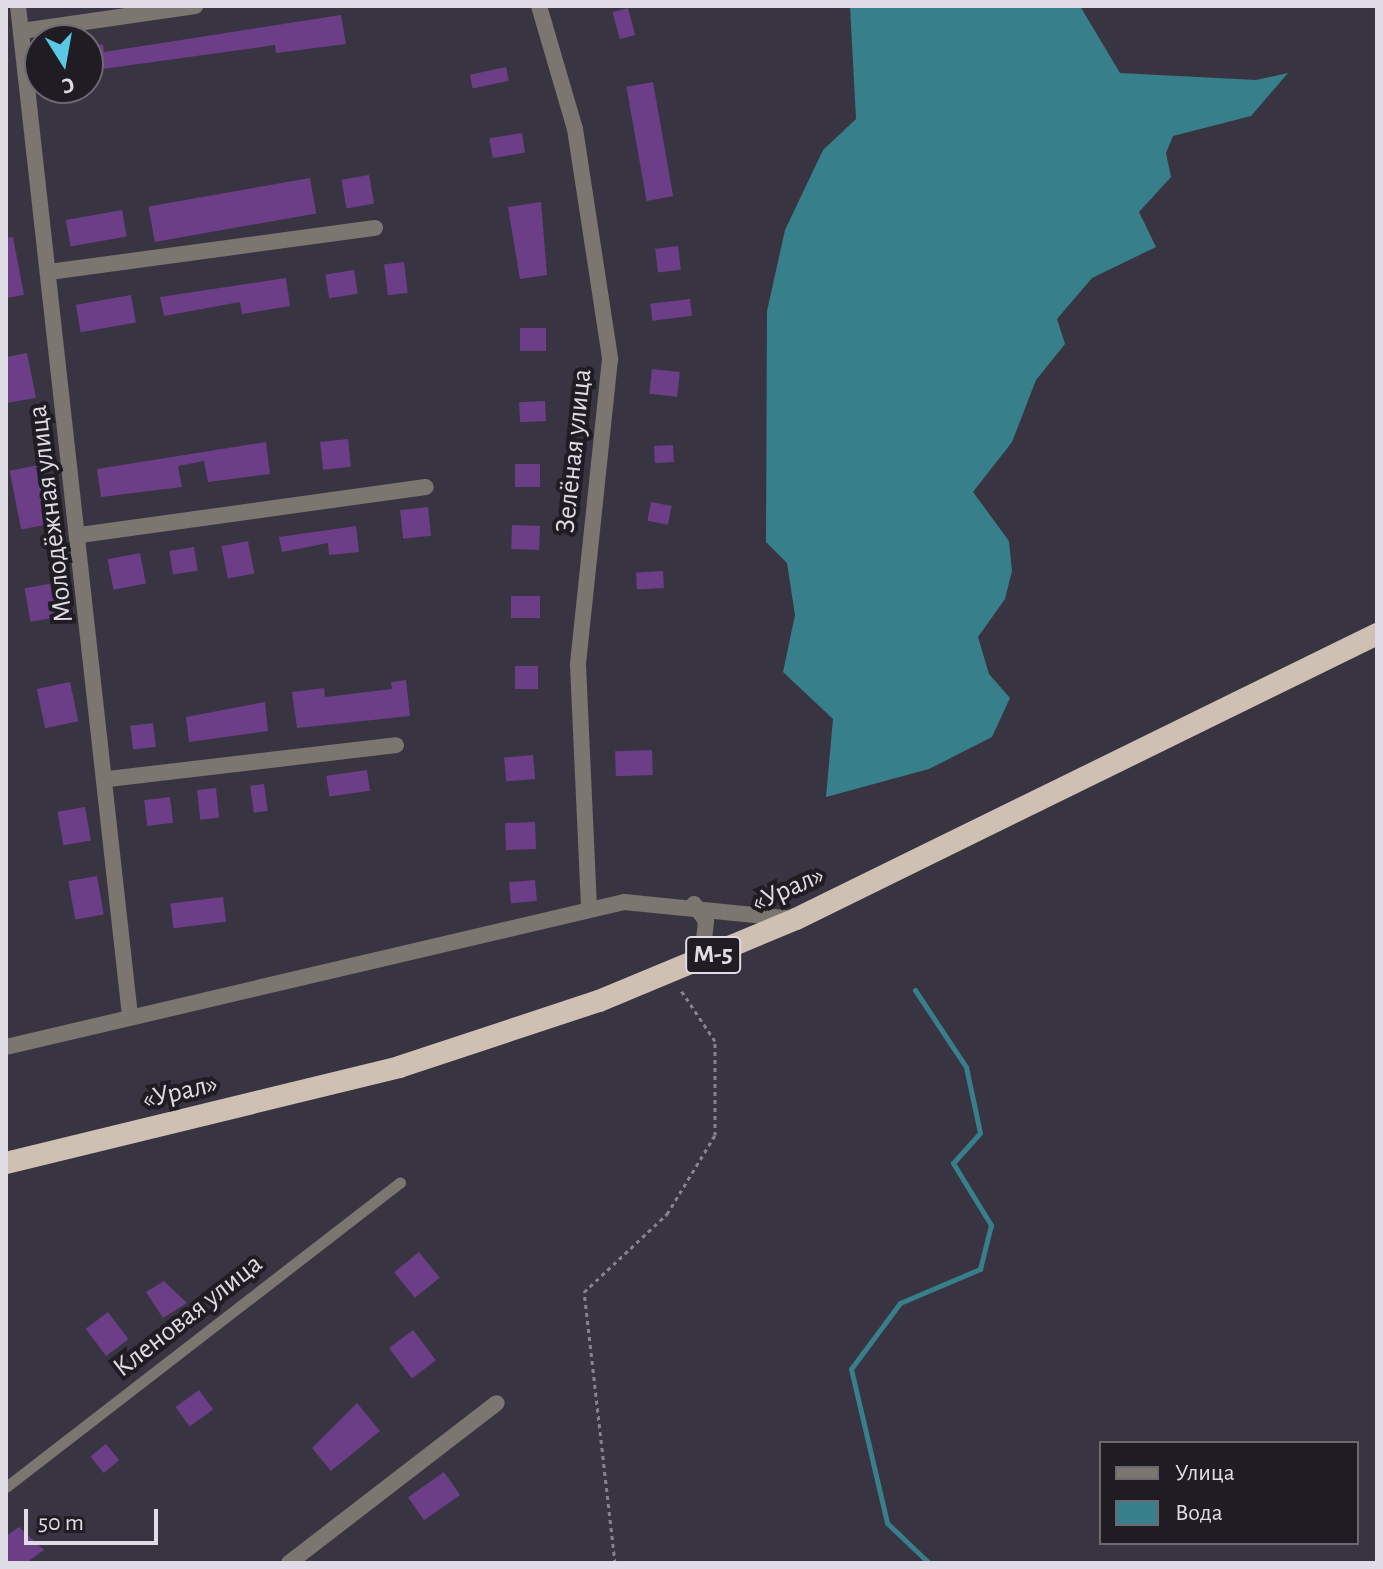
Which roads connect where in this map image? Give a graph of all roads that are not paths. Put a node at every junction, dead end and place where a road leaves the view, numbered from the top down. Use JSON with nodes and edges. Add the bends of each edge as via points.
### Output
{"nodes":[{"id":1,"x":18,"y":6,"type":"edge"},
{"id":2,"x":195,"y":6,"type":"edge"},
{"id":3,"x":539,"y":6,"type":"edge"},
{"id":4,"x":22,"y":31,"type":"junction"},
{"id":5,"x":375,"y":228,"type":"dead end"},
{"id":6,"x":49,"y":272,"type":"junction"},
{"id":7,"x":426,"y":487,"type":"dead end"},
{"id":8,"x":80,"y":535,"type":"junction"},
{"id":9,"x":1377,"y":634,"type":"edge"},
{"id":10,"x":396,"y":745,"type":"dead end"},
{"id":11,"x":108,"y":779,"type":"junction"},
{"id":12,"x":694,"y":904,"type":"junction"},
{"id":13,"x":589,"y":908,"type":"junction"},
{"id":14,"x":796,"y":919,"type":"junction"},
{"id":15,"x":702,"y":960,"type":"junction"},
{"id":16,"x":130,"y":1016,"type":"junction"},
{"id":17,"x":6,"y":1047,"type":"edge"},
{"id":18,"x":6,"y":1163,"type":"edge"},
{"id":19,"x":400,"y":1183,"type":"dead end"},
{"id":20,"x":497,"y":1403,"type":"dead end"},
{"id":21,"x":6,"y":1487,"type":"edge"},
{"id":22,"x":289,"y":1563,"type":"edge"}],
"edges":[{"from":1,"to":4,"type":"street","name":"Молодёжная улица"},
{"from":2,"to":4,"type":"street"},
{"from":3,"to":13,"type":"street","name":"Зелёная улица","via":[[575,129],[610,359],[578,665]]},
{"from":4,"to":6,"type":"street","name":"Молодёжная улица"},
{"from":5,"to":6,"type":"street"},
{"from":6,"to":8,"type":"street","name":"Молодёжная улица"},
{"from":7,"to":8,"type":"street"},
{"from":8,"to":11,"type":"street","name":"Молодёжная улица"},
{"from":9,"to":14,"type":"highway","name":"«Урал»","number":"М-5"},
{"from":10,"to":11,"type":"street"},
{"from":11,"to":16,"type":"street","name":"Молодёжная улица"},
{"from":12,"to":13,"type":"street"},
{"from":12,"to":14,"type":"street"},
{"from":12,"to":15,"type":"street","via":[[706,921]]},
{"from":13,"to":16,"type":"street"},
{"from":14,"to":15,"type":"highway","name":"«Урал»","number":"М-5"},
{"from":15,"to":18,"type":"highway","name":"«Урал»","number":"М-5","via":[[399,1067]]},
{"from":16,"to":17,"type":"street"},
{"from":19,"to":21,"type":"lane","name":"Кленовая улица"},
{"from":20,"to":22,"type":"street"}]}
